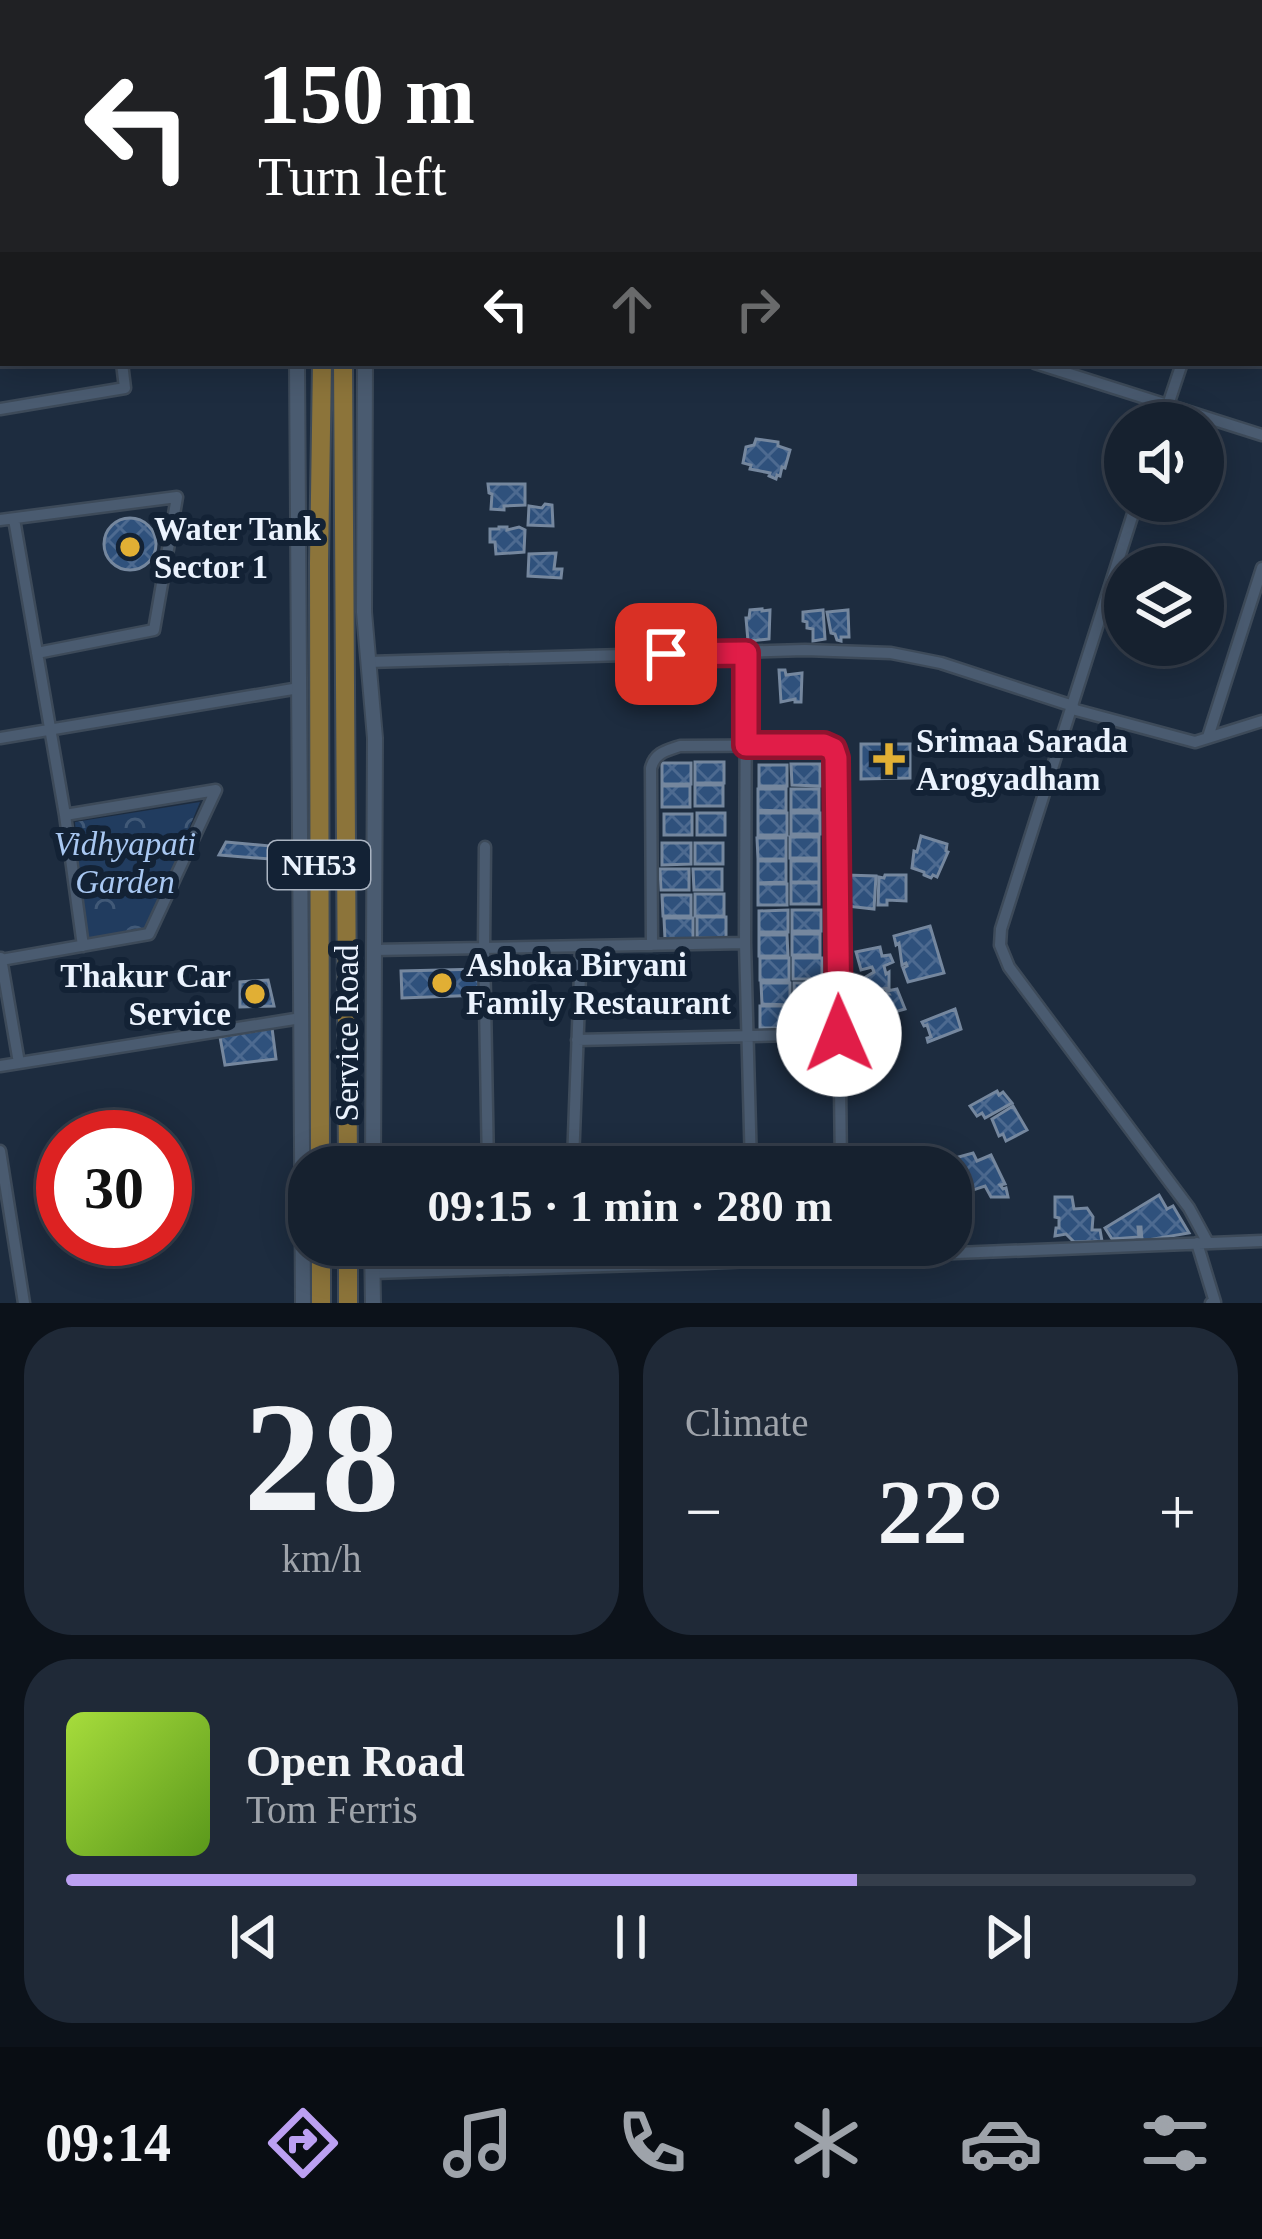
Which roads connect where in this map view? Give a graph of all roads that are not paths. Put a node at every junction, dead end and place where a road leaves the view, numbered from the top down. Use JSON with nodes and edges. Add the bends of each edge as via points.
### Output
{"nodes":[{"id":1,"x":122,"y":366,"type":"edge"},
{"id":2,"x":297,"y":366,"type":"edge"},
{"id":3,"x":323,"y":366,"type":"edge"},
{"id":4,"x":342,"y":366,"type":"edge"},
{"id":5,"x":364,"y":366,"type":"edge"},
{"id":6,"x":1045,"y":366,"type":"edge"},
{"id":7,"x":1181,"y":366,"type":"edge"},
{"id":8,"x":332,"y":392,"type":"junction"},
{"id":9,"x":1162,"y":402,"type":"edge"},
{"id":10,"x":1169,"y":402,"type":"edge"},
{"id":11,"x":0,"y":410,"type":"edge"},
{"id":12,"x":1224,"y":422,"type":"edge"},
{"id":13,"x":1262,"y":435,"type":"edge"},
{"id":14,"x":14,"y":519,"type":"junction"},
{"id":15,"x":0,"y":520,"type":"edge"},
{"id":16,"x":1131,"y":522,"type":"edge"},
{"id":17,"x":319,"y":563,"type":"junction"},
{"id":18,"x":298,"y":564,"type":"junction"},
{"id":19,"x":1262,"y":568,"type":"edge"},
{"id":20,"x":353,"y":613,"type":"junction"},
{"id":21,"x":38,"y":653,"type":"junction"},
{"id":22,"x":746,"y":653,"type":"junction"},
{"id":23,"x":368,"y":662,"type":"junction"},
{"id":24,"x":298,"y":688,"type":"junction"},
{"id":25,"x":1073,"y":707,"type":"junction"},
{"id":26,"x":1262,"y":721,"type":"edge"},
{"id":27,"x":51,"y":728,"type":"junction"},
{"id":28,"x":1208,"y":737,"type":"junction"},
{"id":29,"x":0,"y":738,"type":"edge"},
{"id":30,"x":746,"y":745,"type":"junction"},
{"id":31,"x":65,"y":815,"type":"junction"},
{"id":32,"x":485,"y":848,"type":"dead end"},
{"id":33,"x":745,"y":943,"type":"junction"},
{"id":34,"x":652,"y":945,"type":"junction"},
{"id":35,"x":82,"y":946,"type":"junction"},
{"id":36,"x":581,"y":947,"type":"junction"},
{"id":37,"x":484,"y":948,"type":"junction"},
{"id":38,"x":374,"y":950,"type":"junction"},
{"id":39,"x":0,"y":958,"type":"edge"},
{"id":40,"x":301,"y":1018,"type":"junction"},
{"id":41,"x":748,"y":1034,"type":"junction"},
{"id":42,"x":839,"y":1034,"type":"junction"},
{"id":43,"x":578,"y":1040,"type":"junction"},
{"id":44,"x":19,"y":1063,"type":"junction"},
{"id":45,"x":0,"y":1066,"type":"edge"},
{"id":46,"x":320,"y":1146,"type":"edge"},
{"id":47,"x":348,"y":1146,"type":"edge"},
{"id":48,"x":373,"y":1146,"type":"edge"},
{"id":49,"x":488,"y":1146,"type":"edge"},
{"id":50,"x":574,"y":1146,"type":"edge"},
{"id":51,"x":751,"y":1146,"type":"edge"},
{"id":52,"x":841,"y":1146,"type":"edge"},
{"id":53,"x":0,"y":1151,"type":"edge"},
{"id":54,"x":1262,"y":1241,"type":"edge"},
{"id":55,"x":1202,"y":1243,"type":"junction"},
{"id":56,"x":972,"y":1248,"type":"edge"},
{"id":57,"x":17,"y":1257,"type":"junction"},
{"id":58,"x":0,"y":1260,"type":"edge"},
{"id":59,"x":321,"y":1266,"type":"edge"},
{"id":60,"x":348,"y":1266,"type":"edge"},
{"id":61,"x":373,"y":1266,"type":"edge"},
{"id":62,"x":490,"y":1266,"type":"edge"},
{"id":63,"x":577,"y":1266,"type":"edge"},
{"id":64,"x":490,"y":1269,"type":"junction"},
{"id":65,"x":373,"y":1273,"type":"junction"},
{"id":66,"x":24,"y":1303,"type":"edge"},
{"id":67,"x":303,"y":1303,"type":"edge"},
{"id":68,"x":321,"y":1303,"type":"edge"},
{"id":69,"x":348,"y":1303,"type":"edge"},
{"id":70,"x":373,"y":1303,"type":"edge"},
{"id":71,"x":1211,"y":1303,"type":"edge"}],
"edges":[{"from":1,"to":11,"type":"street","via":[[125,388]]},
{"from":2,"to":18,"type":"street"},
{"from":3,"to":8,"type":"highway","number":"NH53"},
{"from":4,"to":8,"type":"highway","number":"NH53"},
{"from":5,"to":20,"type":"street","name":"Service Road"},
{"from":6,"to":9,"type":"street"},
{"from":7,"to":10,"type":"street"},
{"from":8,"to":17,"type":"highway","number":"NH53"},
{"from":8,"to":20,"type":"highway","number":"NH53"},
{"from":12,"to":13,"type":"street"},
{"from":14,"to":15,"type":"street"},
{"from":14,"to":21,"type":"street"},
{"from":14,"to":21,"type":"street","via":[[177,497],[154,631]]},
{"from":16,"to":25,"type":"street"},
{"from":17,"to":18,"type":"highway"},
{"from":17,"to":46,"type":"highway","number":"NH53"},
{"from":18,"to":24,"type":"street"},
{"from":19,"to":28,"type":"street"},
{"from":20,"to":23,"type":"street","name":"Service Road"},
{"from":20,"to":47,"type":"highway","number":"NH53"},
{"from":21,"to":27,"type":"street"},
{"from":22,"to":23,"type":"street"},
{"from":22,"to":25,"type":"street","via":[[891,653]]},
{"from":22,"to":30,"type":"street"},
{"from":23,"to":38,"type":"street","name":"Service Road"},
{"from":24,"to":27,"type":"street"},
{"from":24,"to":40,"type":"street"},
{"from":25,"to":28,"type":"street","via":[[1181,740]]},
{"from":25,"to":55,"type":"street","via":[[1000,944],[1009,967],[1189,1208]]},
{"from":26,"to":28,"type":"street"},
{"from":27,"to":29,"type":"street"},
{"from":27,"to":31,"type":"street"},
{"from":30,"to":33,"type":"street"},
{"from":30,"to":34,"type":"street","via":[[680,746],[654,759]]},
{"from":30,"to":42,"type":"street","via":[[824,745],[836,758]]},
{"from":31,"to":35,"type":"street"},
{"from":31,"to":35,"type":"street","via":[[216,790],[149,934]]},
{"from":32,"to":37,"type":"street"},
{"from":33,"to":34,"type":"street"},
{"from":33,"to":41,"type":"street"},
{"from":34,"to":36,"type":"street"},
{"from":35,"to":39,"type":"street"},
{"from":36,"to":37,"type":"street"},
{"from":36,"to":43,"type":"street"},
{"from":37,"to":38,"type":"street"},
{"from":37,"to":49,"type":"street"},
{"from":38,"to":48,"type":"street","name":"Service Road"},
{"from":39,"to":44,"type":"street"},
{"from":40,"to":44,"type":"street"},
{"from":40,"to":67,"type":"street"},
{"from":41,"to":42,"type":"street"},
{"from":41,"to":43,"type":"street"},
{"from":41,"to":51,"type":"street"},
{"from":42,"to":52,"type":"street"},
{"from":43,"to":50,"type":"street"},
{"from":44,"to":45,"type":"street"},
{"from":53,"to":57,"type":"street"},
{"from":54,"to":55,"type":"street"},
{"from":55,"to":56,"type":"street"},
{"from":55,"to":71,"type":"street"},
{"from":57,"to":58,"type":"street"},
{"from":57,"to":66,"type":"street"},
{"from":59,"to":68,"type":"highway"},
{"from":60,"to":69,"type":"highway"},
{"from":61,"to":65,"type":"street"},
{"from":62,"to":64,"type":"street"},
{"from":63,"to":64,"type":"street"},
{"from":64,"to":65,"type":"street"},
{"from":65,"to":70,"type":"street"}]}
